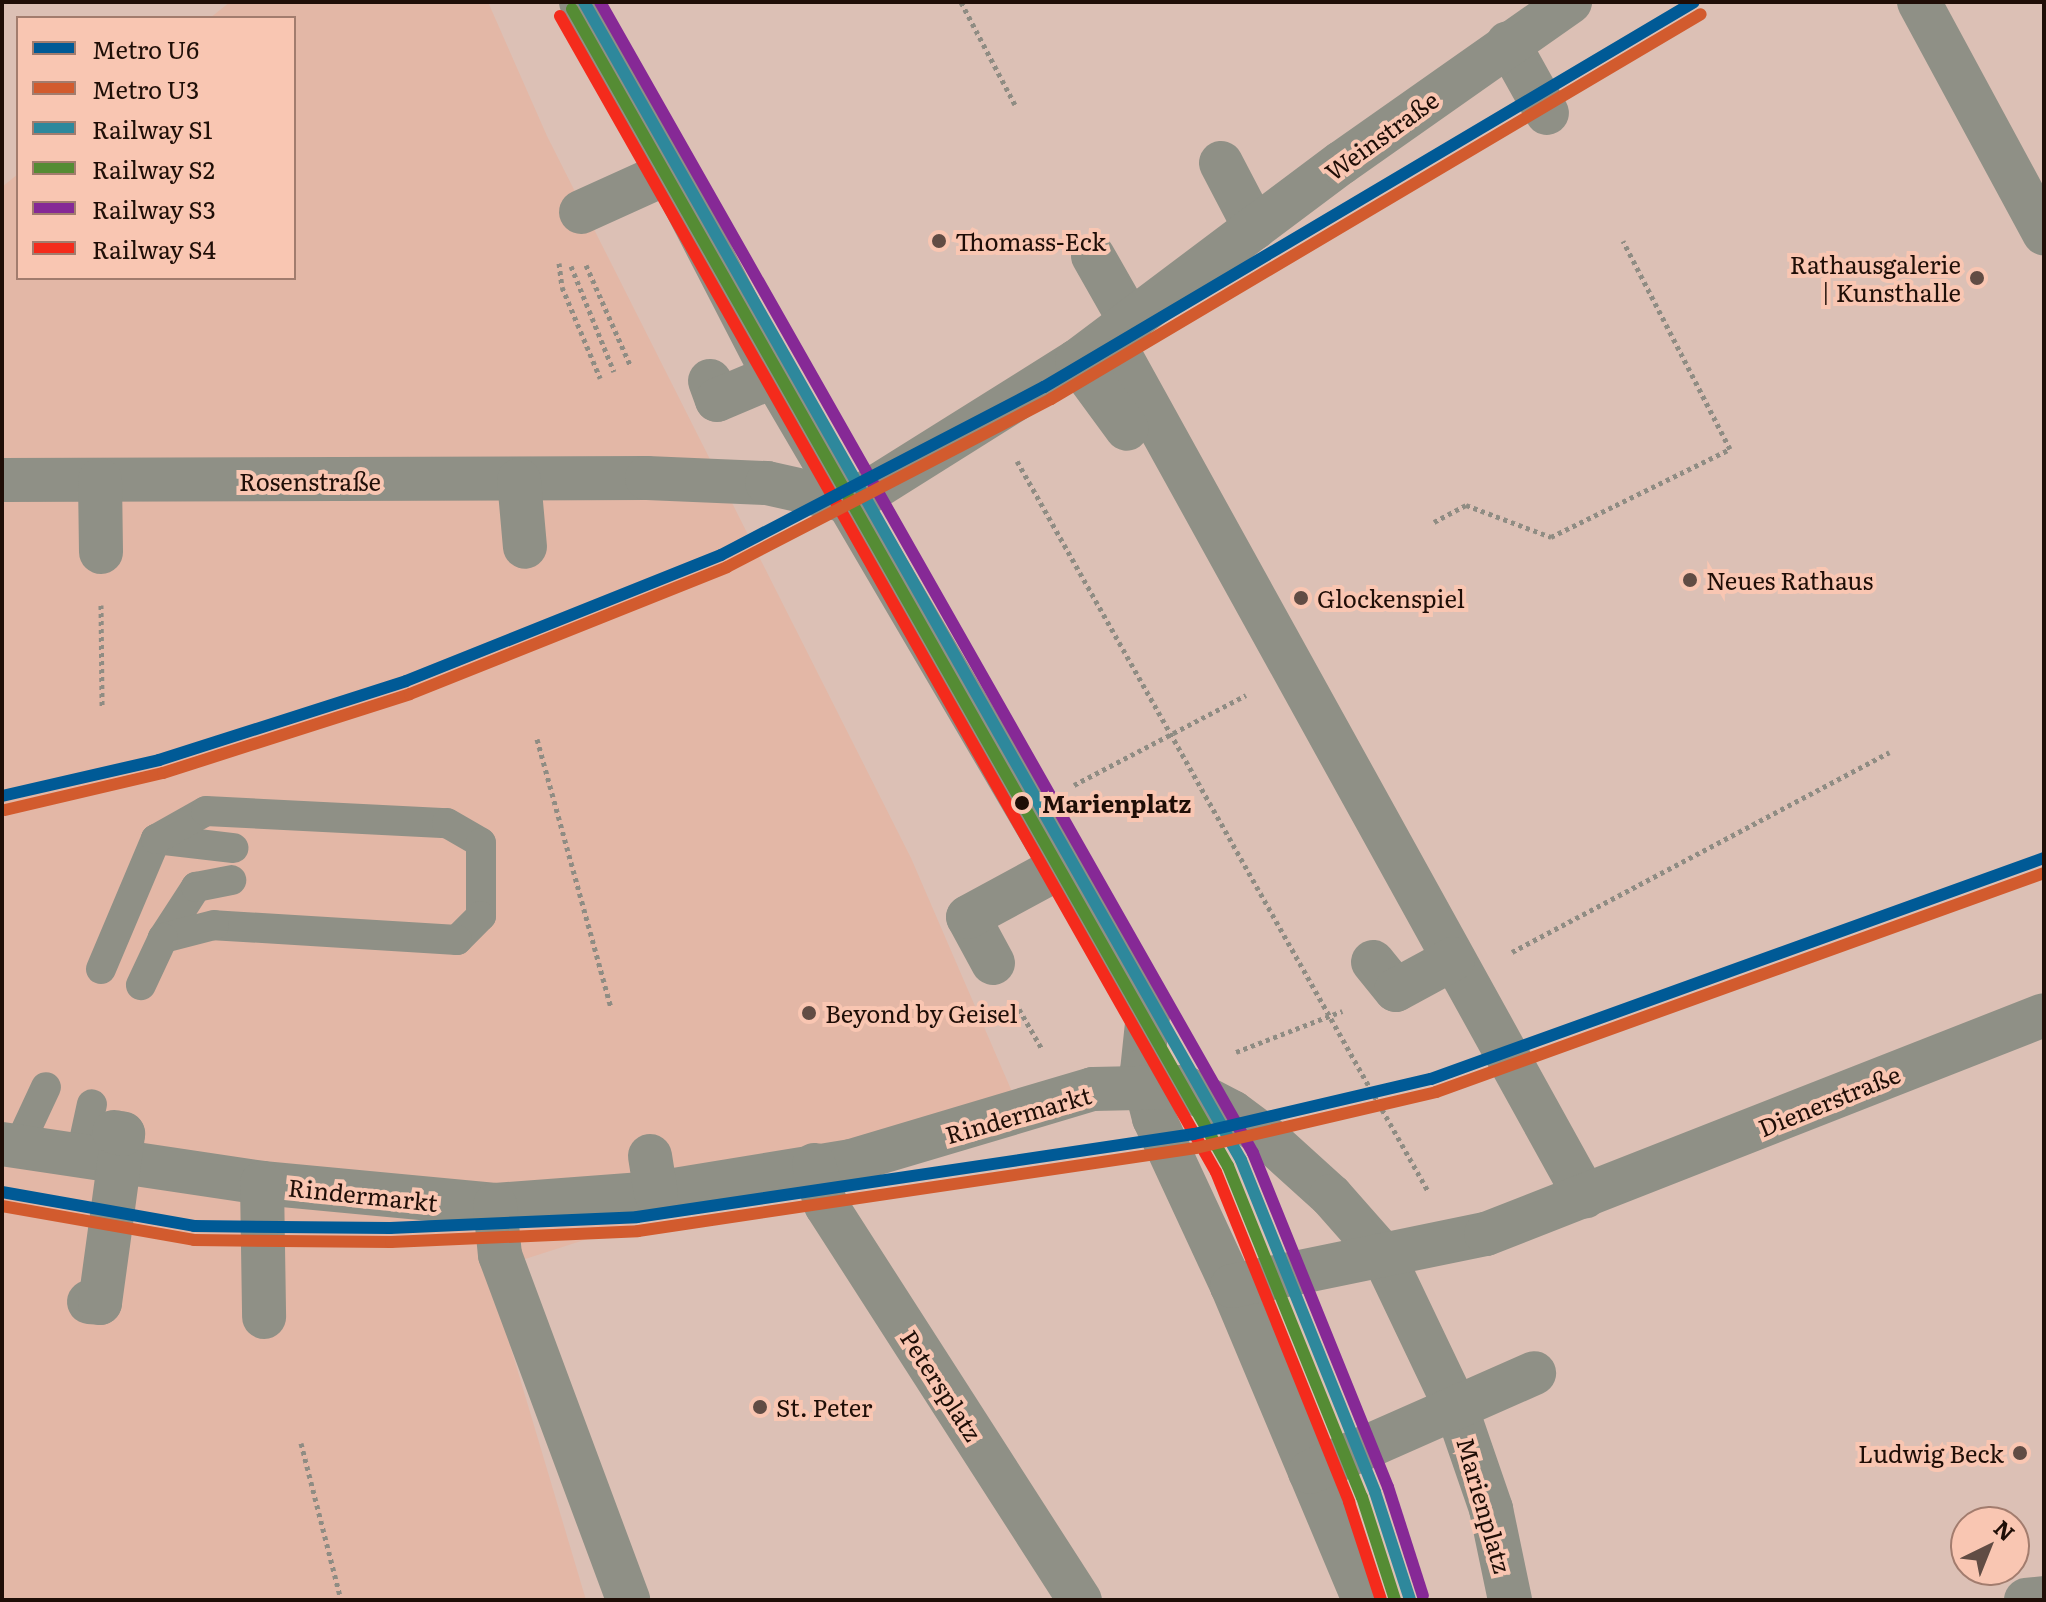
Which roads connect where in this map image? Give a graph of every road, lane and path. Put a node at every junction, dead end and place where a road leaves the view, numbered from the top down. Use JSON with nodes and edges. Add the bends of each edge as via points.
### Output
{"nodes":[{"id":1,"x":581,"y":2,"type":"edge"},
{"id":2,"x":961,"y":2,"type":"edge"},
{"id":3,"x":1919,"y":2,"type":"edge"},
{"id":4,"x":1552,"y":6,"type":"edge"},
{"id":5,"x":1508,"y":43,"type":"junction"},
{"id":6,"x":1015,"y":105,"type":"dead end"},
{"id":7,"x":1547,"y":113,"type":"dead end"},
{"id":8,"x":1221,"y":163,"type":"dead end"},
{"id":9,"x":669,"y":172,"type":"junction"},
{"id":10,"x":581,"y":212,"type":"dead end"},
{"id":11,"x":1255,"y":228,"type":"junction"},
{"id":12,"x":2044,"y":233,"type":"edge"},
{"id":13,"x":1623,"y":241,"type":"dead end"},
{"id":14,"x":1093,"y":256,"type":"dead end"},
{"id":15,"x":592,"y":274,"type":"dead end"},
{"id":16,"x":576,"y":280,"type":"dead end"},
{"id":17,"x":562,"y":287,"type":"dead end"},
{"id":18,"x":1104,"y":354,"type":"junction"},
{"id":19,"x":631,"y":367,"type":"dead end"},
{"id":20,"x":614,"y":372,"type":"dead end"},
{"id":21,"x":774,"y":376,"type":"junction"},
{"id":22,"x":600,"y":378,"type":"dead end"},
{"id":23,"x":710,"y":381,"type":"dead end"},
{"id":24,"x":991,"y":415,"type":"junction"},
{"id":25,"x":1118,"y":434,"type":"dead end"},
{"id":26,"x":2,"y":480,"type":"edge"},
{"id":27,"x":100,"y":480,"type":"junction"},
{"id":28,"x":519,"y":480,"type":"junction"},
{"id":29,"x":852,"y":502,"type":"junction"},
{"id":30,"x":1434,"y":522,"type":"dead end"},
{"id":31,"x":525,"y":547,"type":"dead end"},
{"id":32,"x":101,"y":552,"type":"joint"},
{"id":33,"x":1294,"y":669,"type":"junction"},
{"id":34,"x":102,"y":708,"type":"dead end"},
{"id":35,"x":1171,"y":734,"type":"junction"},
{"id":36,"x":537,"y":739,"type":"dead end"},
{"id":37,"x":1889,"y":752,"type":"dead end"},
{"id":38,"x":1030,"y":807,"type":"junction"},
{"id":39,"x":156,"y":839,"type":"junction"},
{"id":40,"x":233,"y":848,"type":"dead end"},
{"id":41,"x":1064,"y":865,"type":"junction"},
{"id":42,"x":231,"y":880,"type":"dead end"},
{"id":43,"x":163,"y":938,"type":"junction"},
{"id":44,"x":1504,"y":957,"type":"dead end"},
{"id":45,"x":1453,"y":959,"type":"junction"},
{"id":46,"x":993,"y":963,"type":"dead end"},
{"id":47,"x":101,"y":969,"type":"dead end"},
{"id":48,"x":1387,"y":972,"type":"joint"},
{"id":49,"x":141,"y":985,"type":"dead end"},
{"id":50,"x":611,"y":1008,"type":"dead end"},
{"id":51,"x":2044,"y":1015,"type":"edge"},
{"id":52,"x":1327,"y":1017,"type":"junction"},
{"id":53,"x":1229,"y":1054,"type":"dead end"},
{"id":54,"x":46,"y":1087,"type":"dead end"},
{"id":55,"x":1146,"y":1087,"type":"junction"},
{"id":56,"x":101,"y":1140,"type":"junction"},
{"id":57,"x":10,"y":1146,"type":"edge"},
{"id":58,"x":814,"y":1165,"type":"junction"},
{"id":59,"x":262,"y":1183,"type":"junction"},
{"id":60,"x":1600,"y":1190,"type":"junction"},
{"id":61,"x":495,"y":1205,"type":"junction"},
{"id":62,"x":1457,"y":1240,"type":"junction"},
{"id":63,"x":1383,"y":1255,"type":"junction"},
{"id":64,"x":1232,"y":1286,"type":"junction"},
{"id":65,"x":89,"y":1302,"type":"dead end"},
{"id":66,"x":264,"y":1317,"type":"dead end"},
{"id":67,"x":1534,"y":1373,"type":"dead end"},
{"id":68,"x":1457,"y":1410,"type":"junction"},
{"id":69,"x":301,"y":1443,"type":"dead end"},
{"id":70,"x":1310,"y":1472,"type":"junction"},
{"id":71,"x":2044,"y":1598,"type":"edge"},
{"id":72,"x":341,"y":1600,"type":"edge"},
{"id":73,"x":628,"y":1600,"type":"edge"},
{"id":74,"x":1080,"y":1600,"type":"edge"},
{"id":75,"x":1364,"y":1600,"type":"edge"},
{"id":76,"x":1510,"y":1600,"type":"edge"},
{"id":77,"x":2026,"y":1600,"type":"edge"}],
"edges":[{"from":1,"to":9,"type":"street"},
{"from":2,"to":6,"type":"path"},
{"from":3,"to":12,"type":"street"},
{"from":4,"to":5,"type":"street","name":"Weinstraße"},
{"from":5,"to":7,"type":"street"},
{"from":5,"to":11,"type":"street","name":"Weinstraße"},
{"from":8,"to":11,"type":"street"},
{"from":9,"to":10,"type":"street"},
{"from":9,"to":21,"type":"street"},
{"from":11,"to":18,"type":"street","name":"Weinstraße"},
{"from":13,"to":30,"type":"path","via":[[1730,449],[1551,537],[1466,505]]},
{"from":14,"to":18,"type":"street"},
{"from":15,"to":19,"type":"path"},
{"from":16,"to":20,"type":"path"},
{"from":17,"to":22,"type":"path"},
{"from":18,"to":24,"type":"street"},
{"from":18,"to":25,"type":"street"},
{"from":18,"to":33,"type":"street","via":[[1272,615]]},
{"from":21,"to":23,"type":"street","via":[[717,400]]},
{"from":21,"to":29,"type":"street"},
{"from":24,"to":29,"type":"street"},
{"from":24,"to":35,"type":"path"},
{"from":26,"to":27,"type":"street","name":"Rosenstraße"},
{"from":27,"to":28,"type":"street","name":"Rosenstraße"},
{"from":27,"to":32,"type":"street"},
{"from":28,"to":29,"type":"street","name":"Rosenstraße","via":[[767,483]]},
{"from":28,"to":31,"type":"street"},
{"from":29,"to":38,"type":"street"},
{"from":32,"to":34,"type":"path"},
{"from":33,"to":35,"type":"path"},
{"from":33,"to":45,"type":"street"},
{"from":35,"to":38,"type":"path"},
{"from":35,"to":52,"type":"path"},
{"from":36,"to":50,"type":"path"},
{"from":37,"to":44,"type":"path"},
{"from":38,"to":41,"type":"street"},
{"from":39,"to":40,"type":"lane"},
{"from":39,"to":43,"type":"lane","via":[[206,811],[447,823],[481,843],[481,916],[457,940],[214,925]]},
{"from":39,"to":47,"type":"lane"},
{"from":41,"to":46,"type":"street","via":[[968,917]]},
{"from":41,"to":55,"type":"street","via":[[1148,1014]]},
{"from":42,"to":43,"type":"lane","via":[[196,887]]},
{"from":43,"to":49,"type":"lane"},
{"from":45,"to":48,"type":"street"},
{"from":45,"to":60,"type":"street"},
{"from":48,"to":52,"type":"path"},
{"from":51,"to":60,"type":"street","name":"Dienerstraße"},
{"from":52,"to":53,"type":"path"},
{"from":52,"to":62,"type":"path"},
{"from":54,"to":57,"type":"lane"},
{"from":55,"to":58,"type":"street","name":"Rindermarkt","via":[[1093,1089],[923,1142]]},
{"from":55,"to":63,"type":"street","name":"Marienplatz","via":[[1184,1087],[1232,1112],[1331,1196]]},
{"from":55,"to":64,"type":"street","via":[[1154,1118]]},
{"from":56,"to":57,"type":"street","name":"Rindermarkt"},
{"from":56,"to":59,"type":"street","name":"Rindermarkt"},
{"from":56,"to":65,"type":"street","via":[[100,1303]]},
{"from":58,"to":61,"type":"street","name":"Rindermarkt","via":[[653,1174]]},
{"from":58,"to":74,"type":"street","name":"Petersplatz","via":[[826,1205]]},
{"from":59,"to":61,"type":"street","name":"Rindermarkt"},
{"from":59,"to":66,"type":"street"},
{"from":60,"to":62,"type":"street"},
{"from":61,"to":73,"type":"street","via":[[500,1255]]},
{"from":62,"to":63,"type":"street"},
{"from":63,"to":64,"type":"street"},
{"from":63,"to":68,"type":"street","name":"Marienplatz"},
{"from":64,"to":70,"type":"street"},
{"from":67,"to":68,"type":"street"},
{"from":68,"to":70,"type":"street","name":"Marienplatz"},
{"from":68,"to":76,"type":"street","name":"Marienplatz","via":[[1491,1509]]},
{"from":69,"to":72,"type":"path"},
{"from":70,"to":75,"type":"street"},
{"from":71,"to":77,"type":"street"}]}
